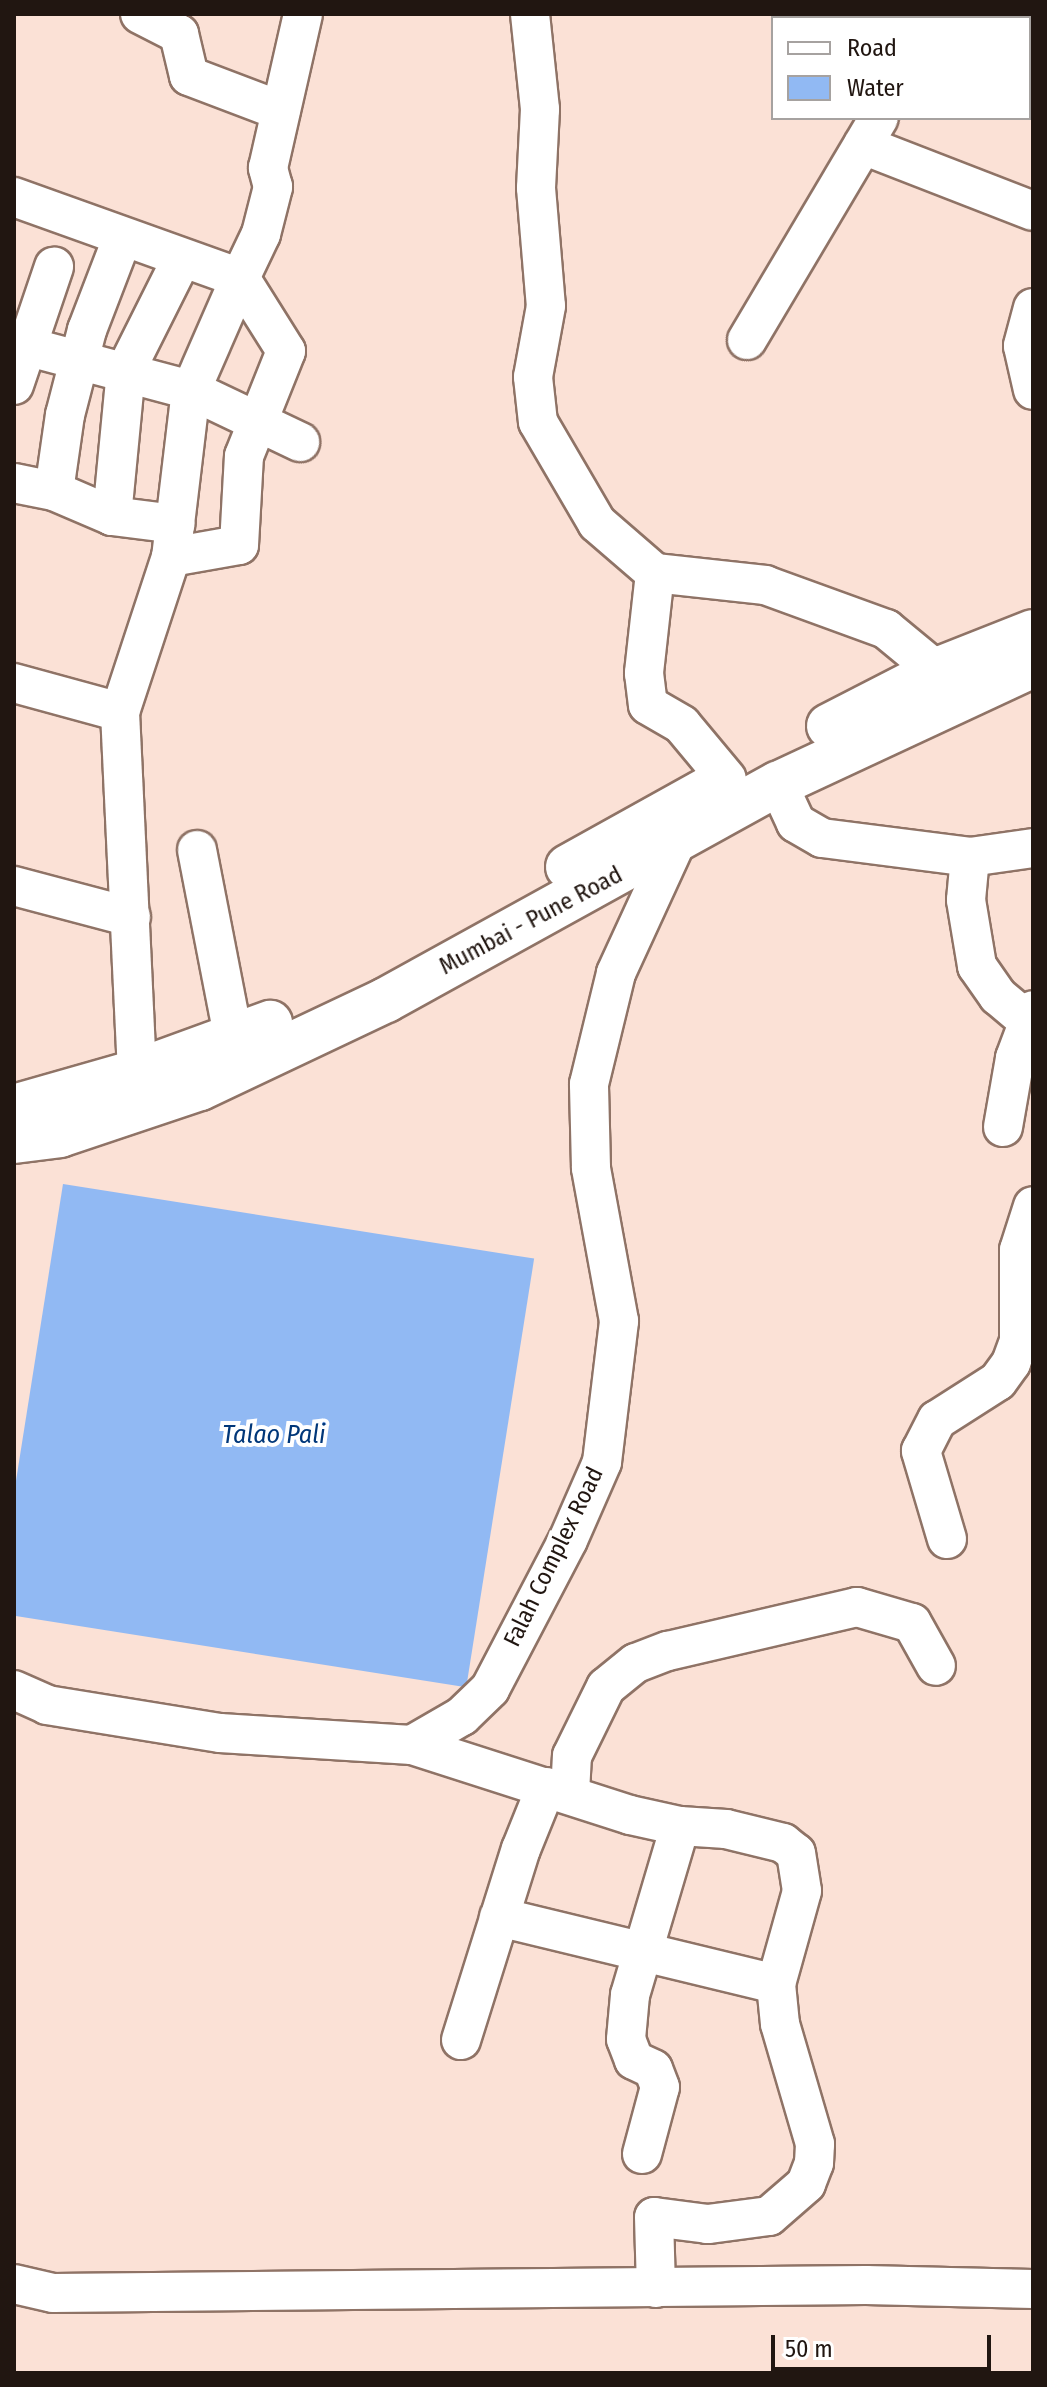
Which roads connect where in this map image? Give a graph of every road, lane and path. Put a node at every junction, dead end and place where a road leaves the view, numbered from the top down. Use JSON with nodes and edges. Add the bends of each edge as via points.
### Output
{"nodes":[{"id":1,"x":140,"y":14,"type":"edge"},
{"id":2,"x":303,"y":14,"type":"edge"},
{"id":3,"x":530,"y":14,"type":"edge"},
{"id":4,"x":281,"y":111,"type":"junction"},
{"id":5,"x":871,"y":131,"type":"edge"},
{"id":6,"x":16,"y":202,"type":"edge"},
{"id":7,"x":1033,"y":211,"type":"edge"},
{"id":8,"x":122,"y":239,"type":"junction"},
{"id":9,"x":182,"y":258,"type":"junction"},
{"id":10,"x":54,"y":267,"type":"dead end"},
{"id":11,"x":240,"y":278,"type":"junction"},
{"id":12,"x":1033,"y":308,"type":"edge"},
{"id":13,"x":747,"y":340,"type":"dead end"},
{"id":14,"x":19,"y":345,"type":"edge"},
{"id":15,"x":80,"y":359,"type":"junction"},
{"id":16,"x":126,"y":370,"type":"junction"},
{"id":17,"x":14,"y":385,"type":"edge"},
{"id":18,"x":191,"y":390,"type":"junction"},
{"id":19,"x":1033,"y":390,"type":"edge"},
{"id":20,"x":256,"y":422,"type":"junction"},
{"id":21,"x":300,"y":442,"type":"dead end"},
{"id":22,"x":14,"y":483,"type":"edge"},
{"id":23,"x":54,"y":491,"type":"junction"},
{"id":24,"x":112,"y":516,"type":"junction"},
{"id":25,"x":173,"y":540,"type":"junction"},
{"id":26,"x":655,"y":573,"type":"junction"},
{"id":27,"x":1033,"y":632,"type":"edge"},
{"id":28,"x":1033,"y":665,"type":"edge"},
{"id":29,"x":937,"y":671,"type":"junction"},
{"id":30,"x":14,"y":683,"type":"edge"},
{"id":31,"x":120,"y":712,"type":"junction"},
{"id":32,"x":727,"y":779,"type":"junction"},
{"id":33,"x":778,"y":784,"type":"junction"},
{"id":34,"x":675,"y":845,"type":"junction"},
{"id":35,"x":1033,"y":848,"type":"edge"},
{"id":36,"x":197,"y":850,"type":"dead end"},
{"id":37,"x":970,"y":857,"type":"junction"},
{"id":38,"x":14,"y":886,"type":"edge"},
{"id":39,"x":131,"y":917,"type":"junction"},
{"id":40,"x":1030,"y":1015,"type":"edge"},
{"id":41,"x":234,"y":1040,"type":"junction"},
{"id":42,"x":136,"y":1091,"type":"junction"},
{"id":43,"x":16,"y":1121,"type":"edge"},
{"id":44,"x":1003,"y":1127,"type":"dead end"},
{"id":45,"x":1033,"y":1206,"type":"edge"},
{"id":46,"x":947,"y":1539,"type":"dead end"},
{"id":47,"x":936,"y":1666,"type":"dead end"},
{"id":48,"x":14,"y":1690,"type":"edge"},
{"id":49,"x":412,"y":1745,"type":"junction"},
{"id":50,"x":558,"y":1790,"type":"junction"},
{"id":51,"x":680,"y":1826,"type":"junction"},
{"id":52,"x":499,"y":1917,"type":"junction"},
{"id":53,"x":640,"y":1950,"type":"junction"},
{"id":54,"x":776,"y":1984,"type":"junction"},
{"id":55,"x":461,"y":2040,"type":"dead end"},
{"id":56,"x":642,"y":2154,"type":"dead end"},
{"id":57,"x":14,"y":2284,"type":"edge"},
{"id":58,"x":656,"y":2288,"type":"junction"},
{"id":59,"x":1033,"y":2289,"type":"edge"}],
"edges":[{"from":1,"to":4,"type":"street","via":[[179,34],[189,76]]},
{"from":2,"to":4,"type":"street"},
{"from":3,"to":26,"type":"street","via":[[540,109],[536,188],[546,306],[533,377],[538,422],[597,523]]},
{"from":4,"to":11,"type":"street","via":[[268,168],[273,187],[261,234]]},
{"from":5,"to":7,"type":"street"},
{"from":5,"to":13,"type":"street"},
{"from":6,"to":8,"type":"street"},
{"from":8,"to":9,"type":"street"},
{"from":8,"to":15,"type":"street"},
{"from":9,"to":11,"type":"street"},
{"from":9,"to":16,"type":"street"},
{"from":10,"to":14,"type":"street"},
{"from":11,"to":18,"type":"street"},
{"from":11,"to":20,"type":"street","via":[[286,351]]},
{"from":12,"to":19,"type":"street","via":[[1023,346]]},
{"from":14,"to":15,"type":"street"},
{"from":14,"to":17,"type":"street"},
{"from":15,"to":16,"type":"street"},
{"from":15,"to":23,"type":"street"},
{"from":16,"to":18,"type":"street"},
{"from":16,"to":24,"type":"street"},
{"from":18,"to":20,"type":"street"},
{"from":18,"to":25,"type":"street"},
{"from":20,"to":21,"type":"street"},
{"from":20,"to":25,"type":"street","via":[[244,456],[239,545]]},
{"from":22,"to":23,"type":"street"},
{"from":23,"to":24,"type":"street"},
{"from":24,"to":25,"type":"street"},
{"from":25,"to":31,"type":"street"},
{"from":26,"to":29,"type":"street","via":[[765,585],[886,629]]},
{"from":26,"to":32,"type":"street","via":[[644,673],[648,705],[682,725]]},
{"from":27,"to":29,"type":"main road","name":"Mumbai - Pune Road"},
{"from":28,"to":33,"type":"main road","name":"Mumbai - Pune Road"},
{"from":29,"to":32,"type":"main road","name":"Mumbai - Pune Road"},
{"from":30,"to":31,"type":"street"},
{"from":31,"to":39,"type":"street"},
{"from":32,"to":41,"type":"main road","name":"Mumbai - Pune Road","via":[[403,960]]},
{"from":33,"to":34,"type":"main road","name":"Mumbai - Pune Road"},
{"from":33,"to":37,"type":"street","via":[[796,823],[822,838]]},
{"from":34,"to":42,"type":"main road","name":"Mumbai - Pune Road","via":[[386,1000],[200,1088]]},
{"from":34,"to":49,"type":"street","name":"Falah Complex Road","via":[[616,973],[589,1084],[591,1168],[619,1321],[602,1462],[568,1540],[490,1689],[462,1716]]},
{"from":35,"to":37,"type":"street"},
{"from":36,"to":41,"type":"street"},
{"from":37,"to":40,"type":"street","via":[[966,900],[977,966],[998,996]]},
{"from":38,"to":39,"type":"street"},
{"from":39,"to":42,"type":"street"},
{"from":40,"to":44,"type":"street"},
{"from":41,"to":42,"type":"main road","name":"Mumbai - Pune Road"},
{"from":42,"to":43,"type":"main road","name":"Mumbai - Pune Road"},
{"from":45,"to":46,"type":"street","via":[[1019,1250],[1019,1341],[1011,1363],[998,1381],[937,1420],[921,1451]]},
{"from":47,"to":50,"type":"street","via":[[912,1623],[857,1607],[668,1651],[636,1663],[606,1687]]},
{"from":48,"to":49,"type":"street","via":[[47,1705],[220,1733]]},
{"from":49,"to":50,"type":"street"},
{"from":50,"to":51,"type":"street"},
{"from":50,"to":52,"type":"street"},
{"from":51,"to":53,"type":"street"},
{"from":51,"to":54,"type":"street","via":[[737,1831],[783,1843],[796,1853],[802,1891]]},
{"from":52,"to":53,"type":"street"},
{"from":52,"to":55,"type":"street"},
{"from":53,"to":54,"type":"street"},
{"from":53,"to":56,"type":"street","via":[[626,2039],[634,2060],[653,2069],[660,2087]]},
{"from":54,"to":58,"type":"street","via":[[780,2024],[810,2120],[814,2163],[806,2184],[769,2216],[708,2224],[654,2217]]},
{"from":57,"to":58,"type":"street","via":[[53,2293]]},
{"from":58,"to":59,"type":"street"}]}
